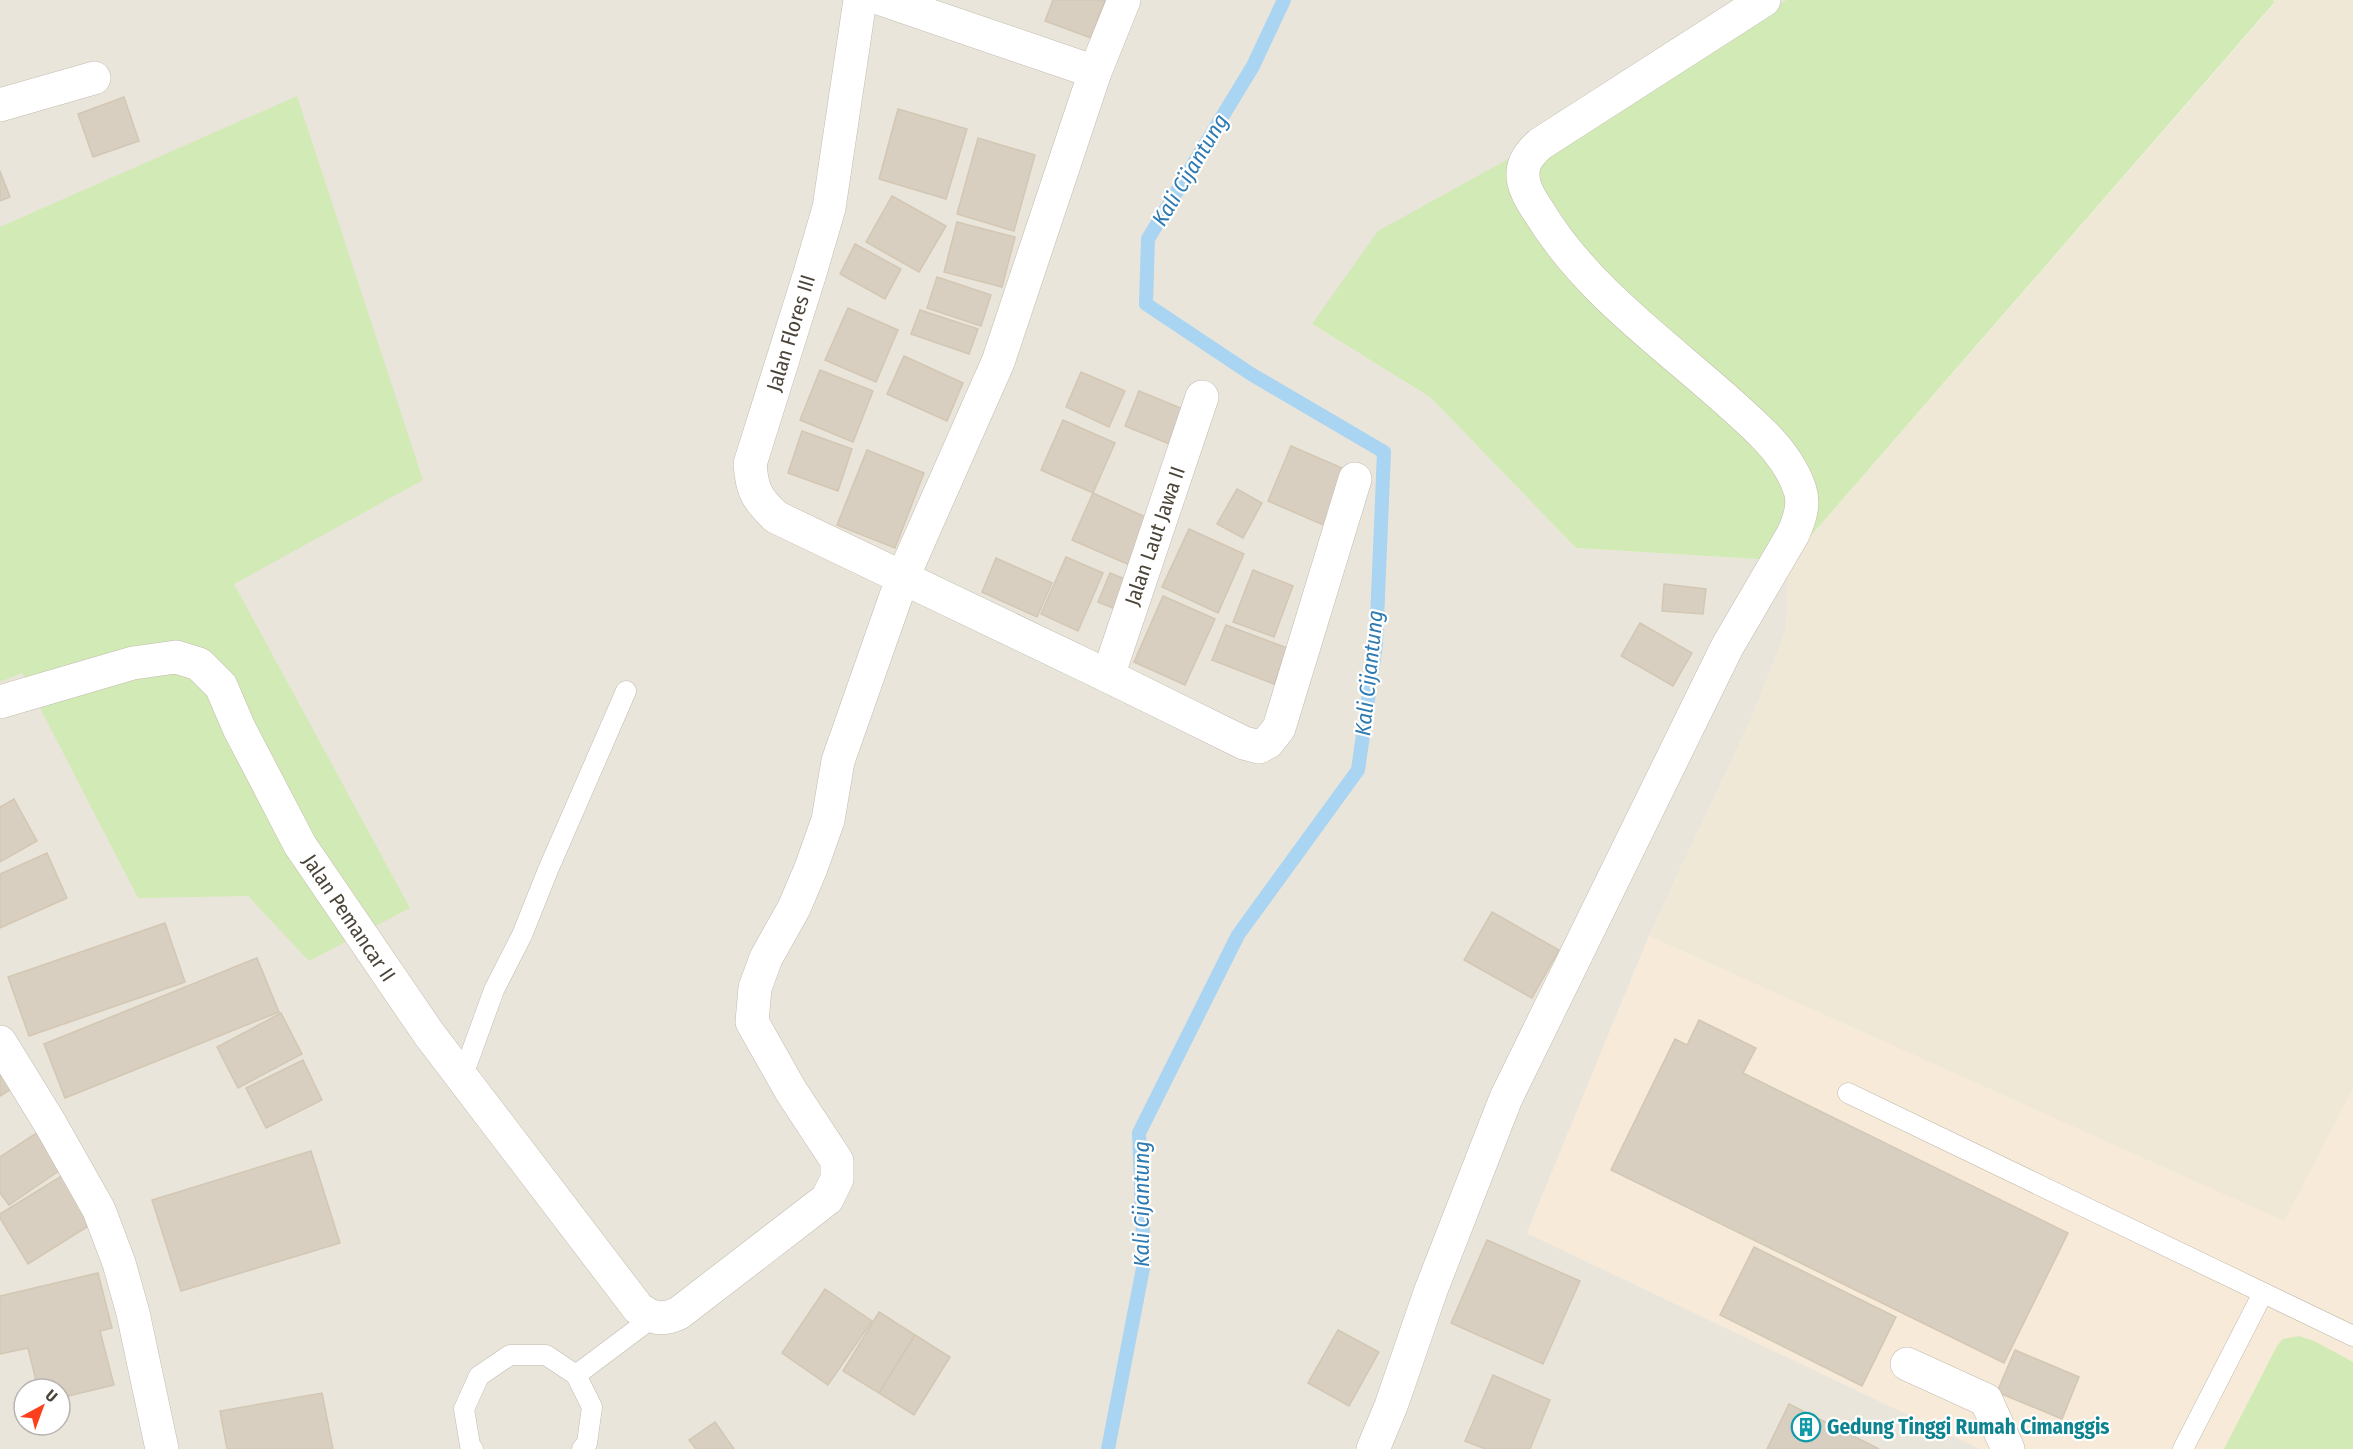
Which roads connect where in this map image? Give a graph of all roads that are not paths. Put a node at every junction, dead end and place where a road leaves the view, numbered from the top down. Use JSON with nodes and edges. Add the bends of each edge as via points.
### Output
{"nodes":[{"id":1,"x":860,"y":0,"type":"edge"},
{"id":2,"x":884,"y":0,"type":"edge"},
{"id":3,"x":1124,"y":0,"type":"edge"},
{"id":4,"x":1764,"y":0,"type":"edge"},
{"id":5,"x":1095,"y":72,"type":"junction"},
{"id":6,"x":94,"y":78,"type":"dead end"},
{"id":7,"x":0,"y":105,"type":"edge"},
{"id":8,"x":1202,"y":397,"type":"dead end"},
{"id":9,"x":1355,"y":479,"type":"dead end"},
{"id":10,"x":902,"y":579,"type":"junction"},
{"id":11,"x":1108,"y":675,"type":"junction"},
{"id":12,"x":626,"y":691,"type":"dead end"},
{"id":13,"x":0,"y":702,"type":"edge"},
{"id":14,"x":0,"y":1042,"type":"edge"},
{"id":15,"x":462,"y":1078,"type":"junction"},
{"id":16,"x":1848,"y":1093,"type":"dead end"},
{"id":17,"x":2263,"y":1293,"type":"junction"},
{"id":18,"x":652,"y":1318,"type":"junction"},
{"id":19,"x":2353,"y":1336,"type":"edge"},
{"id":20,"x":1907,"y":1365,"type":"dead end"},
{"id":21,"x":576,"y":1375,"type":"junction"},
{"id":22,"x":162,"y":1449,"type":"edge"},
{"id":23,"x":473,"y":1449,"type":"edge"},
{"id":24,"x":582,"y":1449,"type":"edge"},
{"id":25,"x":1373,"y":1449,"type":"edge"},
{"id":26,"x":2008,"y":1449,"type":"edge"},
{"id":27,"x":2183,"y":1449,"type":"edge"}],
"edges":[{"from":1,"to":10,"type":"street","name":"Jalan Flores III","via":[[829,208],[750,464],[751,483],[759,500],[776,517]]},
{"from":2,"to":5,"type":"street"},
{"from":3,"to":5,"type":"street"},
{"from":4,"to":25,"type":"street","via":[[1540,144],[1524,166],[1529,195],[1570,256],[1768,439],[1794,476],[1801,493],[1801,507],[1793,534],[1727,647],[1506,1098]]},
{"from":5,"to":10,"type":"street","via":[[998,362]]},
{"from":6,"to":7,"type":"street"},
{"from":8,"to":11,"type":"street","name":"Jalan Laut Jawa II"},
{"from":9,"to":11,"type":"street","name":"Jalan Flores III","via":[[1279,728],[1268,742],[1259,747],[1244,743]]},
{"from":10,"to":11,"type":"street","name":"Jalan Flores III"},
{"from":10,"to":18,"type":"street","via":[[838,761],[828,820],[812,868],[755,988],[752,1022],[837,1161],[837,1179],[827,1199],[679,1313],[667,1319]]},
{"from":12,"to":15,"type":"lane","via":[[522,935],[494,990]]},
{"from":13,"to":15,"type":"street","name":"Jalan Pemancar II","via":[[133,663],[176,657],[199,664],[221,686],[300,845]]},
{"from":14,"to":22,"type":"street","via":[[99,1210],[133,1313]]},
{"from":15,"to":18,"type":"street","name":"Jalan Pemancar II","via":[[638,1308]]},
{"from":16,"to":17,"type":"lane"},
{"from":17,"to":19,"type":"lane"},
{"from":17,"to":27,"type":"lane"},
{"from":18,"to":21,"type":"lane"},
{"from":20,"to":26,"type":"street","via":[[1986,1400]]},
{"from":21,"to":23,"type":"lane","via":[[546,1355],[510,1355],[479,1376],[464,1409]]},
{"from":21,"to":24,"type":"lane","via":[[592,1407],[587,1443]]}]}
